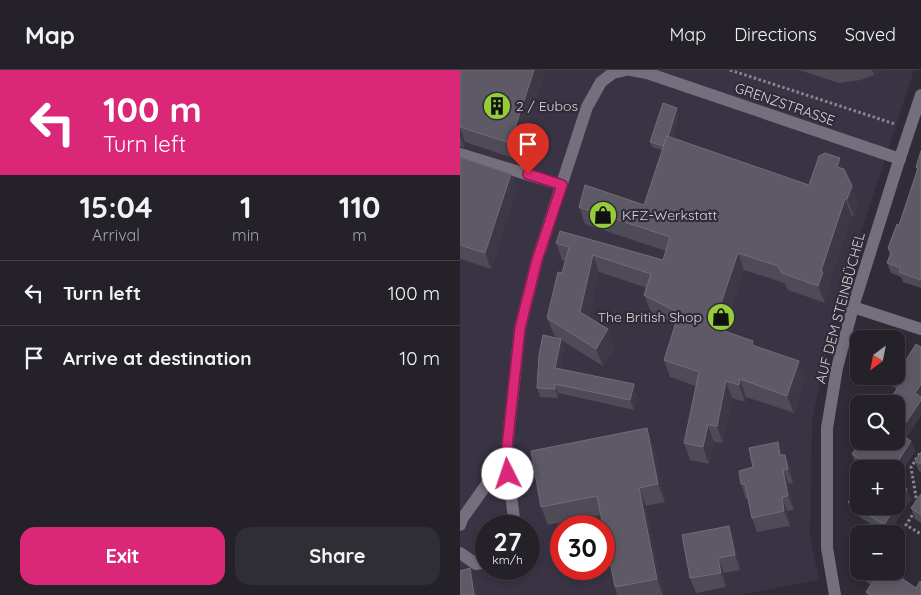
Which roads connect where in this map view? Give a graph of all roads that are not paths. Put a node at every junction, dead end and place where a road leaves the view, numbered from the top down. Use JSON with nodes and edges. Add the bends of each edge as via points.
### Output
{"nodes":[{"id":1,"x":626,"y":70,"type":"edge"},
{"id":2,"x":631,"y":70,"type":"edge"},
{"id":3,"x":921,"y":95,"type":"edge"},
{"id":4,"x":460,"y":154,"type":"edge"},
{"id":5,"x":900,"y":159,"type":"junction"},
{"id":6,"x":562,"y":185,"type":"junction"},
{"id":7,"x":853,"y":307,"type":"junction"},
{"id":8,"x":921,"y":329,"type":"edge"},
{"id":9,"x":506,"y":456,"type":"junction"},
{"id":10,"x":514,"y":515,"type":"edge"},
{"id":11,"x":460,"y":525,"type":"edge"},
{"id":12,"x":460,"y":553,"type":"edge"},
{"id":13,"x":475,"y":563,"type":"edge"},
{"id":14,"x":835,"y":595,"type":"edge"}],
"edges":[{"from":1,"to":6,"type":"street","via":[[613,73],[601,82],[587,107]]},
{"from":2,"to":5,"type":"street","name":"GRENZSTRASSE"},
{"from":3,"to":5,"type":"street","name":"AUF DEM STEINBÜCHEL"},
{"from":4,"to":6,"type":"street"},
{"from":5,"to":7,"type":"street","name":"AUF DEM STEINBÜCHEL"},
{"from":6,"to":9,"type":"street","via":[[537,260],[520,328]]},
{"from":7,"to":8,"type":"street"},
{"from":7,"to":14,"type":"street","name":"AUF DEM STEINBÜCHEL","via":[[838,364],[827,428],[827,548]]},
{"from":9,"to":10,"type":"street"},
{"from":9,"to":11,"type":"street"},
{"from":12,"to":13,"type":"street"}]}
